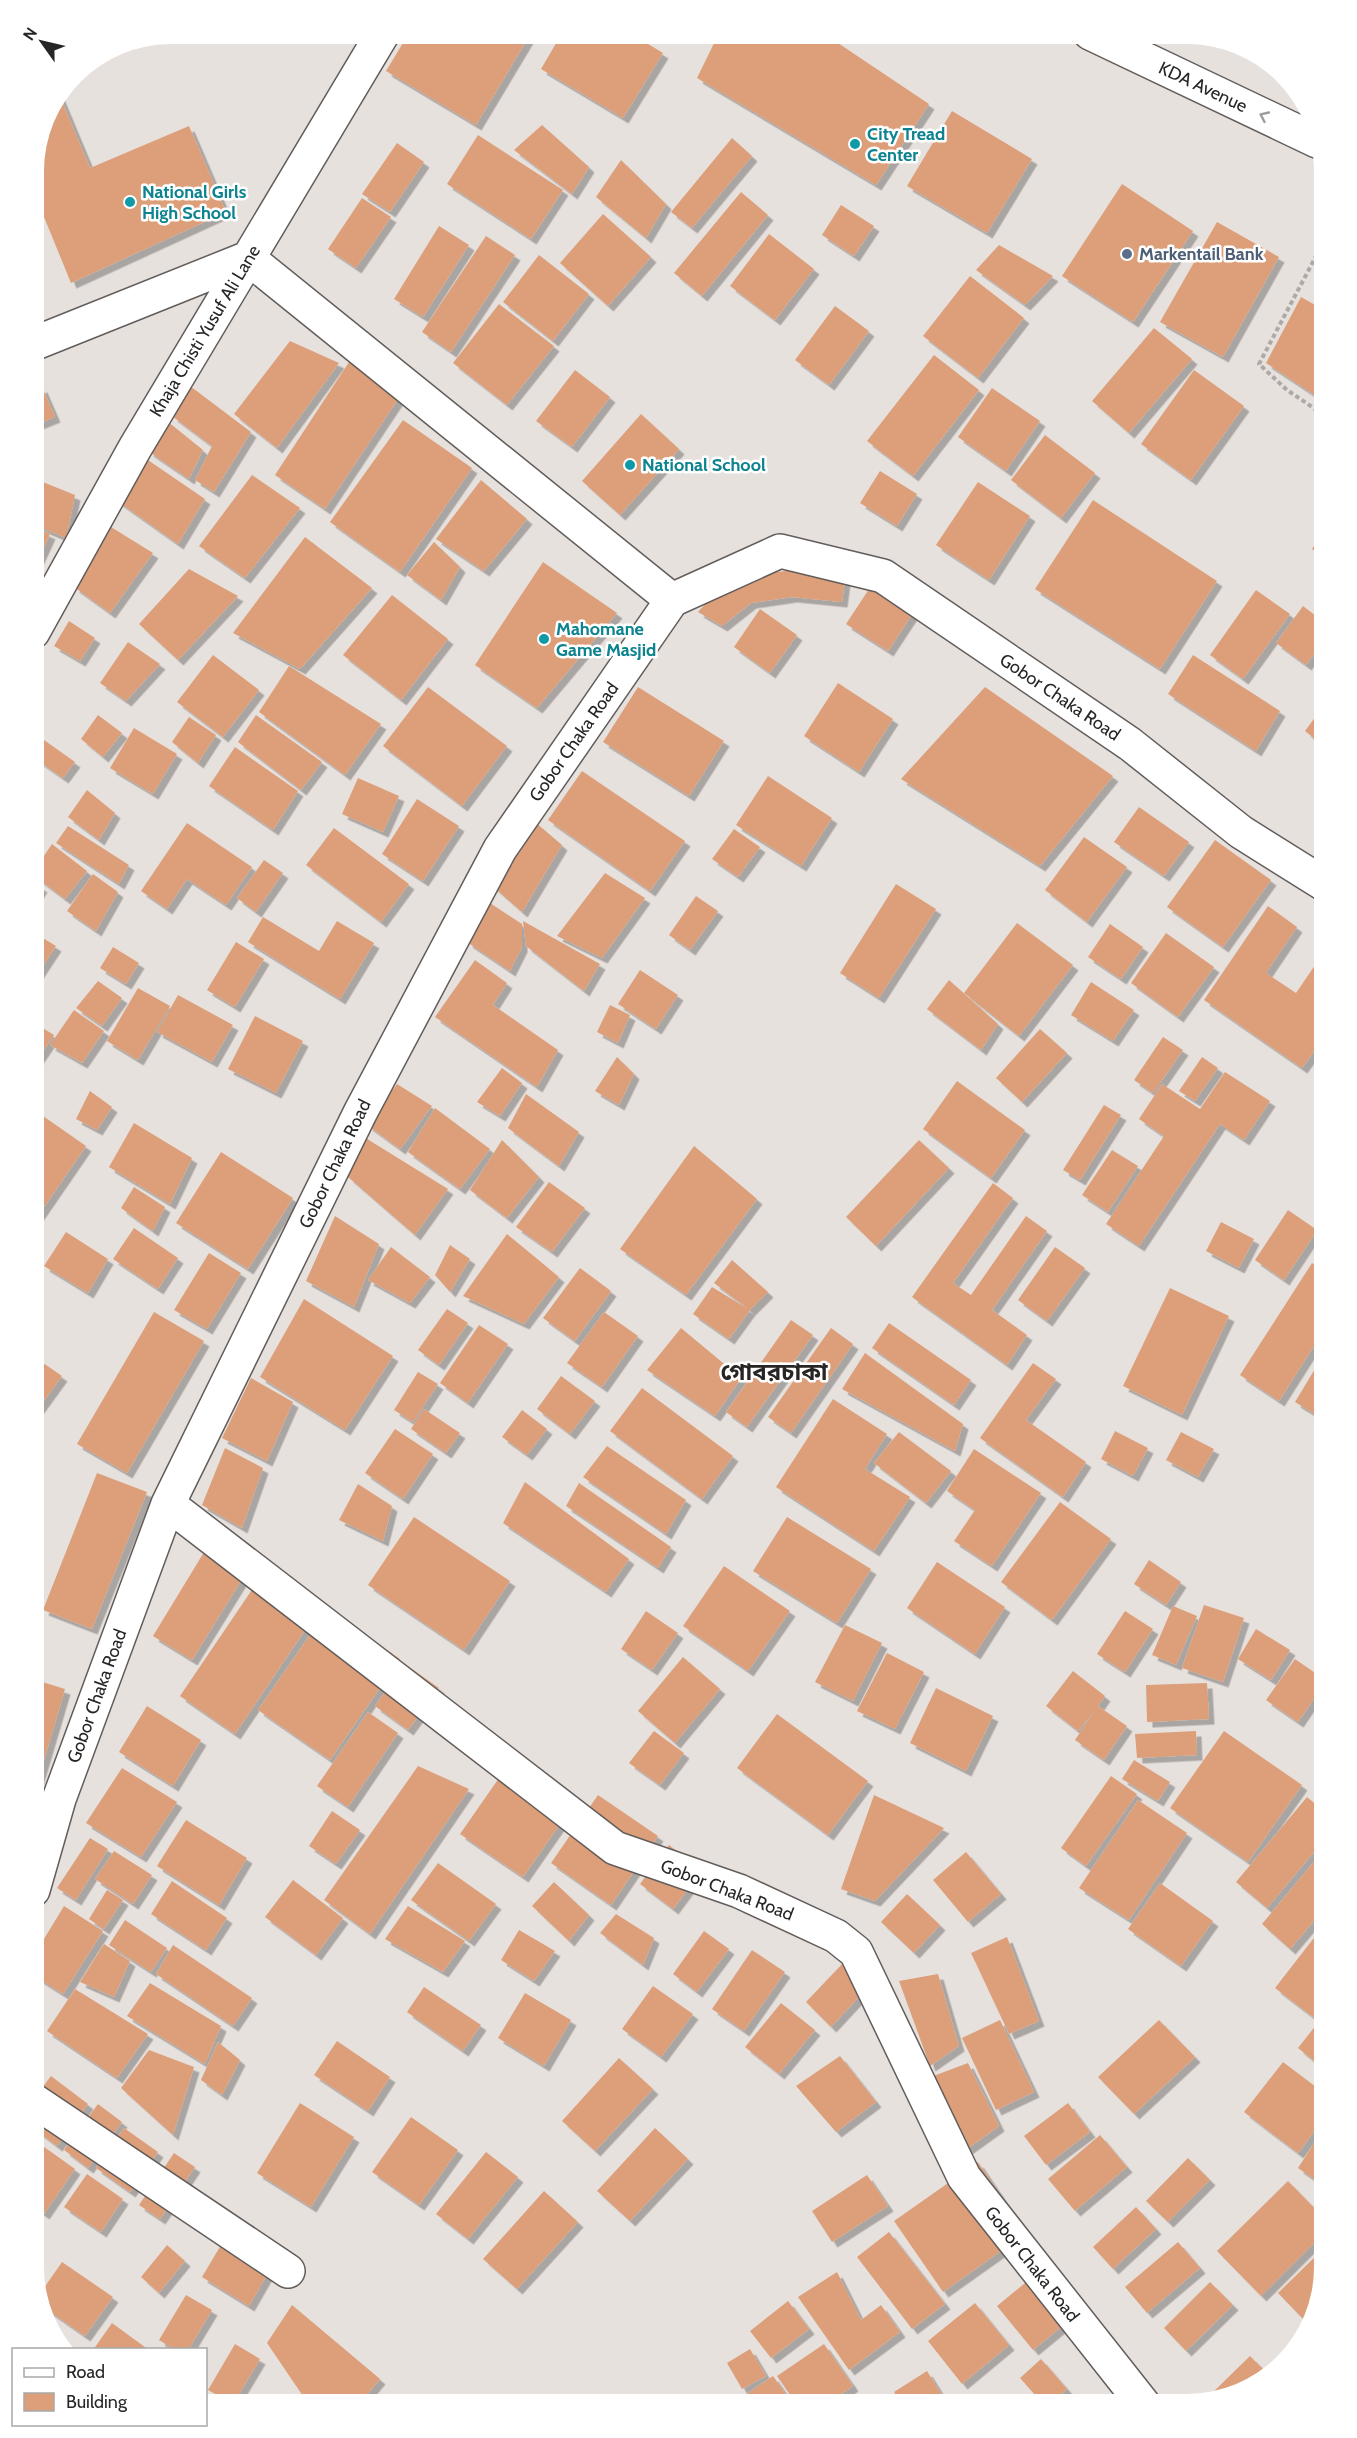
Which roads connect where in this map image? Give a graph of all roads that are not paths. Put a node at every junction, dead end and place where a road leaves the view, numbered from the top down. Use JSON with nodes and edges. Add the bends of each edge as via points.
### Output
{"nodes":[{"id":1,"x":376,"y":44,"type":"edge"},
{"id":2,"x":1113,"y":44,"type":"edge"},
{"id":3,"x":1309,"y":137,"type":"edge"},
{"id":4,"x":248,"y":258,"type":"junction"},
{"id":5,"x":44,"y":340,"type":"edge"},
{"id":6,"x":672,"y":600,"type":"junction"},
{"id":7,"x":44,"y":612,"type":"edge"},
{"id":8,"x":1314,"y":878,"type":"edge"},
{"id":9,"x":168,"y":1504,"type":"junction"},
{"id":10,"x":44,"y":1852,"type":"edge"},
{"id":11,"x":44,"y":2107,"type":"edge"},
{"id":12,"x":288,"y":2271,"type":"dead end"},
{"id":13,"x":1135,"y":2394,"type":"edge"}],
"edges":[{"from":1,"to":4,"type":"street","name":"Khaja Chisti Yusuf Ali Lane"},
{"from":3,"to":2,"type":"street","name":"KDA Avenue","one_way":true},
{"from":4,"to":5,"type":"street"},
{"from":4,"to":6,"type":"street"},
{"from":4,"to":7,"type":"street","name":"Khaja Chisti Yusuf Ali Lane","via":[[135,448]]},
{"from":6,"to":8,"type":"street","name":"Gobor Chaka Road","via":[[780,551],[883,576],[1130,744],[1241,832]]},
{"from":6,"to":9,"type":"street","name":"Gobor Chaka Road","via":[[500,849],[360,1113]]},
{"from":9,"to":10,"type":"street","name":"Gobor Chaka Road","via":[[59,1799]]},
{"from":9,"to":13,"type":"street","name":"Gobor Chaka Road","via":[[615,1848],[739,1891],[836,1936],[856,1952],[964,2177]]},
{"from":11,"to":12,"type":"street"}]}
